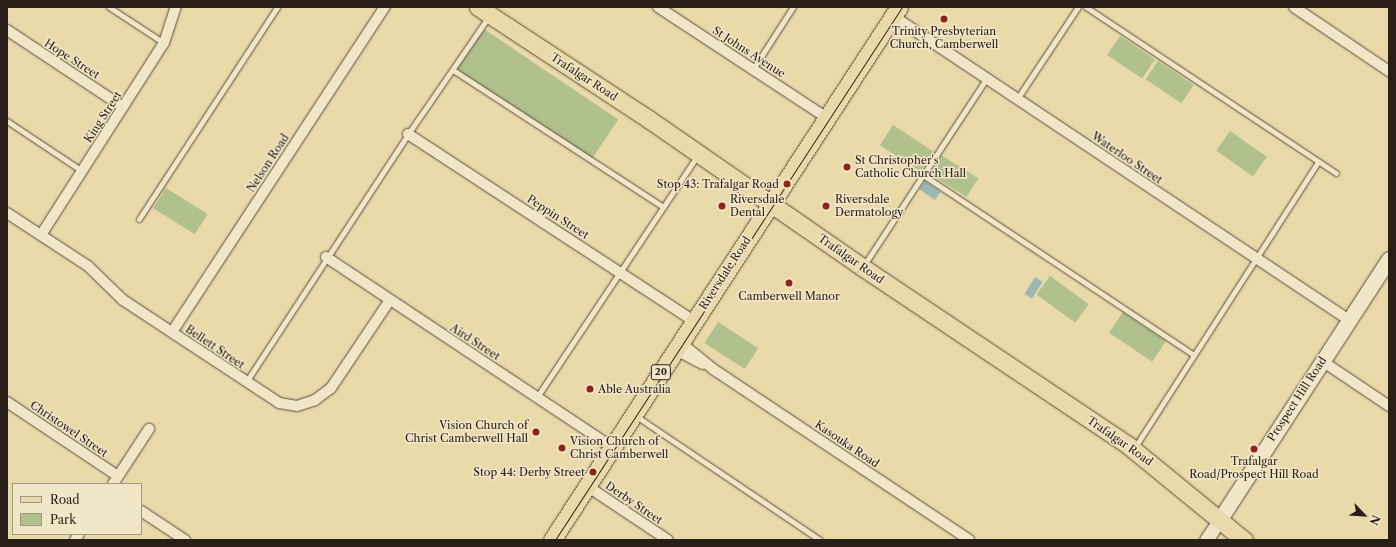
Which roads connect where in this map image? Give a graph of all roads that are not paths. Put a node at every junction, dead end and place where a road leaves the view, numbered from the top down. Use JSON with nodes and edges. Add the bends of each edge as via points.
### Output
{"nodes":[{"id":1,"x":109,"y":7,"type":"edge"},
{"id":2,"x":176,"y":7,"type":"edge"},
{"id":3,"x":277,"y":7,"type":"edge"},
{"id":4,"x":385,"y":7,"type":"edge"},
{"id":5,"x":658,"y":7,"type":"edge"},
{"id":6,"x":793,"y":7,"type":"edge"},
{"id":7,"x":1078,"y":7,"type":"edge"},
{"id":8,"x":1086,"y":7,"type":"edge"},
{"id":9,"x":1294,"y":7,"type":"edge"},
{"id":10,"x":484,"y":11,"type":"edge"},
{"id":11,"x":896,"y":12,"type":"edge"},
{"id":12,"x":7,"y":30,"type":"edge"},
{"id":13,"x":164,"y":43,"type":"junction"},
{"id":14,"x":753,"y":69,"type":"junction"},
{"id":15,"x":453,"y":70,"type":"junction"},
{"id":16,"x":1389,"y":70,"type":"edge"},
{"id":17,"x":986,"y":79,"type":"junction"},
{"id":18,"x":1017,"y":99,"type":"junction"},
{"id":19,"x":123,"y":107,"type":"junction"},
{"id":20,"x":827,"y":118,"type":"junction"},
{"id":21,"x":7,"y":121,"type":"edge"},
{"id":22,"x":408,"y":134,"type":"junction"},
{"id":23,"x":698,"y":154,"type":"junction"},
{"id":24,"x":1318,"y":162,"type":"junction"},
{"id":25,"x":82,"y":171,"type":"junction"},
{"id":26,"x":1336,"y":174,"type":"dead end"},
{"id":27,"x":923,"y":175,"type":"junction"},
{"id":28,"x":771,"y":203,"type":"junction"},
{"id":29,"x":663,"y":207,"type":"junction"},
{"id":30,"x":7,"y":213,"type":"edge"},
{"id":31,"x":139,"y":219,"type":"dead end"},
{"id":32,"x":41,"y":236,"type":"junction"},
{"id":33,"x":326,"y":257,"type":"junction"},
{"id":34,"x":1256,"y":258,"type":"junction"},
{"id":35,"x":1389,"y":260,"type":"edge"},
{"id":36,"x":862,"y":267,"type":"junction"},
{"id":37,"x":620,"y":272,"type":"junction"},
{"id":38,"x":390,"y":300,"type":"junction"},
{"id":39,"x":1349,"y":320,"type":"junction"},
{"id":40,"x":694,"y":321,"type":"junction"},
{"id":41,"x":172,"y":332,"type":"junction"},
{"id":42,"x":678,"y":346,"type":"junction"},
{"id":43,"x":1194,"y":355,"type":"junction"},
{"id":44,"x":1322,"y":361,"type":"junction"},
{"id":45,"x":246,"y":382,"type":"junction"},
{"id":46,"x":537,"y":397,"type":"junction"},
{"id":47,"x":7,"y":402,"type":"edge"},
{"id":48,"x":1389,"y":406,"type":"edge"},
{"id":49,"x":633,"y":414,"type":"junction"},
{"id":50,"x":149,"y":429,"type":"dead end"},
{"id":51,"x":612,"y":447,"type":"junction"},
{"id":52,"x":1134,"y":449,"type":"junction"},
{"id":53,"x":116,"y":480,"type":"edge"},
{"id":54,"x":587,"y":486,"type":"junction"},
{"id":55,"x":142,"y":512,"type":"edge"},
{"id":56,"x":1220,"y":519,"type":"junction"},
{"id":57,"x":185,"y":540,"type":"edge"},
{"id":58,"x":552,"y":540,"type":"edge"},
{"id":59,"x":668,"y":540,"type":"edge"},
{"id":60,"x":820,"y":540,"type":"edge"},
{"id":61,"x":969,"y":540,"type":"edge"},
{"id":62,"x":1206,"y":540,"type":"edge"},
{"id":63,"x":1244,"y":540,"type":"edge"}],
"edges":[{"from":1,"to":13,"type":"lane"},
{"from":2,"to":13,"type":"street","name":"King Street"},
{"from":3,"to":31,"type":"lane"},
{"from":4,"to":41,"type":"street","name":"Nelson Road"},
{"from":5,"to":14,"type":"street","name":"St Johns Avenue"},
{"from":6,"to":14,"type":"lane"},
{"from":7,"to":18,"type":"lane"},
{"from":8,"to":24,"type":"lane"},
{"from":9,"to":16,"type":"street"},
{"from":10,"to":15,"type":"lane"},
{"from":10,"to":23,"type":"main road","name":"Trafalgar Road"},
{"from":11,"to":17,"type":"street","name":"Waterloo Street"},
{"from":11,"to":20,"type":"main road","name":"Riversdale Road","number":"20"},
{"from":12,"to":19,"type":"street","name":"Hope Street"},
{"from":13,"to":19,"type":"street","name":"King Street"},
{"from":14,"to":20,"type":"street","name":"St Johns Avenue"},
{"from":15,"to":22,"type":"lane"},
{"from":15,"to":29,"type":"lane"},
{"from":17,"to":18,"type":"street","name":"Waterloo Street"},
{"from":17,"to":27,"type":"lane"},
{"from":18,"to":34,"type":"street","name":"Waterloo Street"},
{"from":19,"to":25,"type":"street","name":"King Street"},
{"from":20,"to":28,"type":"main road","name":"Riversdale Road","number":"20"},
{"from":21,"to":25,"type":"lane"},
{"from":22,"to":33,"type":"lane"},
{"from":22,"to":37,"type":"street","name":"Peppin Street"},
{"from":23,"to":28,"type":"main road","name":"Trafalgar Road"},
{"from":23,"to":29,"type":"lane"},
{"from":24,"to":26,"type":"lane"},
{"from":24,"to":34,"type":"lane"},
{"from":25,"to":32,"type":"street","name":"King Street"},
{"from":27,"to":36,"type":"lane"},
{"from":27,"to":43,"type":"lane"},
{"from":28,"to":36,"type":"main road","name":"Trafalgar Road"},
{"from":28,"to":40,"type":"main road","name":"Riversdale Road","number":"20"},
{"from":29,"to":37,"type":"lane"},
{"from":30,"to":32,"type":"street","name":"Bellett Street"},
{"from":32,"to":41,"type":"street","name":"Bellett Street","via":[[88,266],[123,300]]},
{"from":33,"to":38,"type":"street","name":"Aird Street"},
{"from":33,"to":45,"type":"lane"},
{"from":34,"to":39,"type":"street","name":"Waterloo Street"},
{"from":34,"to":43,"type":"lane"},
{"from":35,"to":39,"type":"main road","name":"Prospect Hill Road"},
{"from":36,"to":52,"type":"main road","name":"Trafalgar Road"},
{"from":37,"to":40,"type":"street","name":"Peppin Street"},
{"from":37,"to":46,"type":"lane"},
{"from":38,"to":45,"type":"street","name":"Bellett Street","via":[[331,388],[315,400],[297,406],[279,403]]},
{"from":38,"to":46,"type":"street","name":"Aird Street"},
{"from":39,"to":44,"type":"main road","name":"Prospect Hill Road"},
{"from":40,"to":42,"type":"main road","name":"Riversdale Road","number":"20"},
{"from":41,"to":45,"type":"street","name":"Bellett Street"},
{"from":42,"to":49,"type":"main road","name":"Riversdale Road","number":"20"},
{"from":42,"to":61,"type":"street","name":"Kasouka Road"},
{"from":43,"to":52,"type":"lane"},
{"from":44,"to":48,"type":"street"},
{"from":44,"to":56,"type":"main road","name":"Prospect Hill Road"},
{"from":46,"to":51,"type":"street","name":"Aird Street"},
{"from":47,"to":53,"type":"street","name":"Christowel Street"},
{"from":49,"to":51,"type":"main road","name":"Riversdale Road","number":"20"},
{"from":49,"to":60,"type":"lane"},
{"from":50,"to":53,"type":"street"},
{"from":51,"to":54,"type":"main road","name":"Riversdale Road","number":"20"},
{"from":52,"to":56,"type":"main road","name":"Trafalgar Road"},
{"from":54,"to":58,"type":"main road","name":"Riversdale Road","number":"20"},
{"from":54,"to":59,"type":"street","name":"Derby Street"},
{"from":55,"to":57,"type":"street"},
{"from":56,"to":62,"type":"street","name":"Prospect Hill Road"},
{"from":56,"to":63,"type":"main road","name":"Trafalgar Road"}]}
